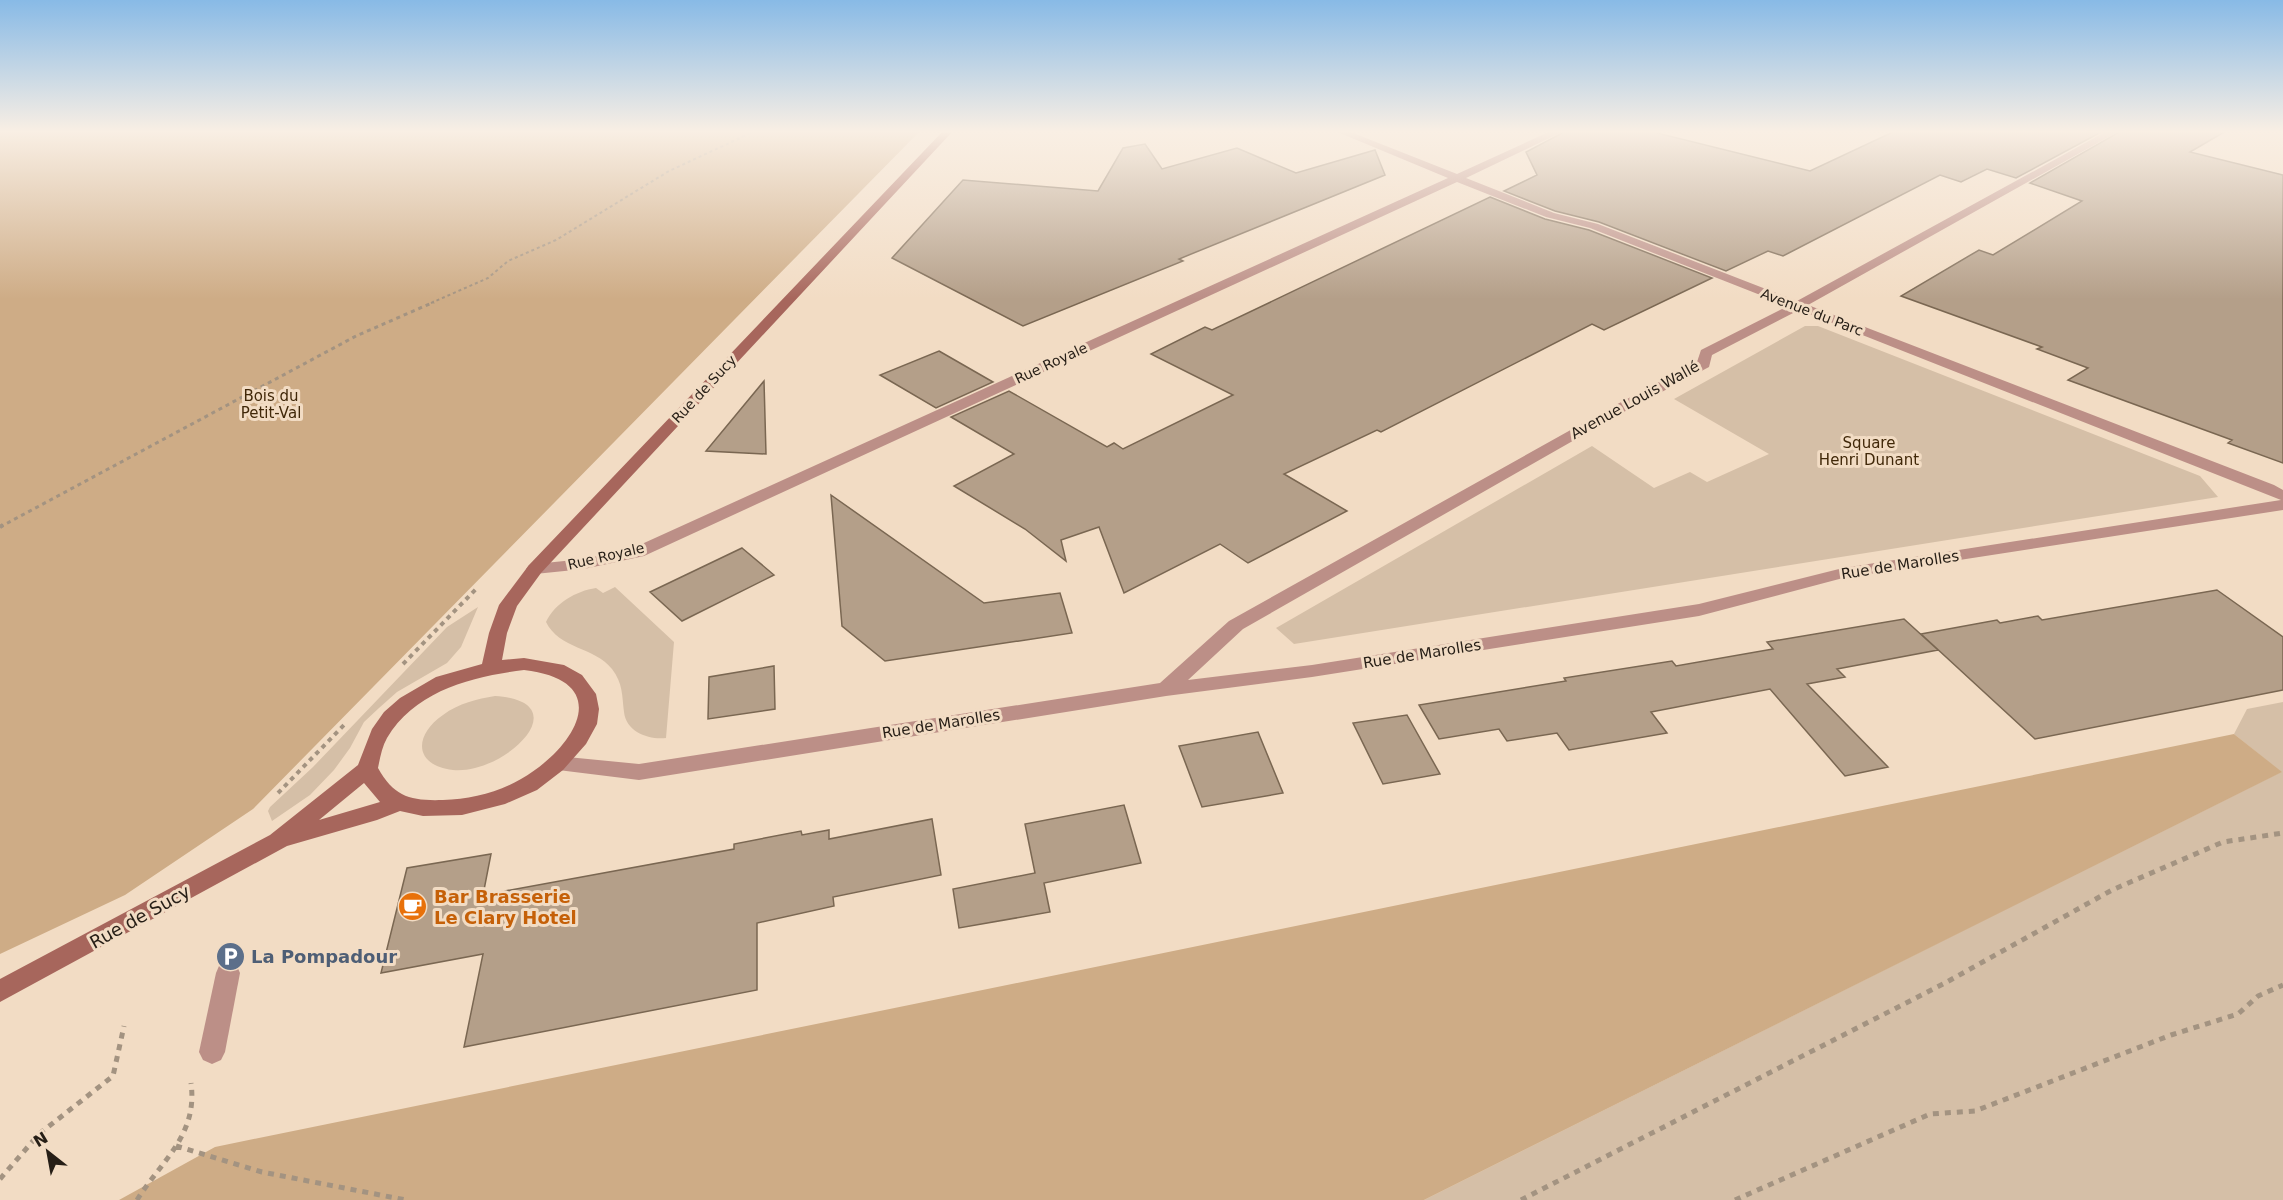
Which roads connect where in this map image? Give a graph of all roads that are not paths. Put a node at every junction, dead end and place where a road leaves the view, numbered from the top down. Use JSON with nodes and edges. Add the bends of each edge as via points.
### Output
{"nodes":[{"id":1,"x":895,"y":187,"type":"edge"},
{"id":2,"x":1435,"y":187,"type":"edge"},
{"id":3,"x":1485,"y":187,"type":"edge"},
{"id":4,"x":2013,"y":187,"type":"edge"},
{"id":5,"x":1797,"y":306,"type":"junction"},
{"id":6,"x":2283,"y":496,"type":"edge"},
{"id":7,"x":2283,"y":505,"type":"edge"},
{"id":8,"x":535,"y":569,"type":"junction"},
{"id":9,"x":491,"y":667,"type":"junction"},
{"id":10,"x":1166,"y":689,"type":"junction"},
{"id":11,"x":558,"y":764,"type":"junction"},
{"id":12,"x":367,"y":769,"type":"junction"},
{"id":13,"x":398,"y":803,"type":"junction"},
{"id":14,"x":278,"y":841,"type":"junction"},
{"id":15,"x":228,"y":973,"type":"dead end"},
{"id":16,"x":0,"y":991,"type":"edge"},
{"id":17,"x":212,"y":1052,"type":"road end"}],
"edges":[{"from":1,"to":8,"type":"main road","name":"Rue de Sucy"},
{"from":2,"to":8,"type":"street","name":"Rue Royale","via":[[638,552],[584,564]]},
{"from":3,"to":5,"type":"street","name":"Avenue du Parc"},
{"from":4,"to":5,"type":"street","name":"Avenue Louis Wallé"},
{"from":5,"to":6,"type":"street","name":"Avenue du Parc"},
{"from":5,"to":10,"type":"street","name":"Avenue Louis Wallé","via":[[1706,353],[1704,364],[1236,625]]},
{"from":7,"to":10,"type":"street","name":"Rue de Marolles","via":[[1844,573],[1699,610],[1312,671]]},
{"from":8,"to":9,"type":"main road","name":"Rue de Sucy","via":[[508,605]]},
{"from":9,"to":11,"type":"main road","via":[[524,664],[553,668],[575,679],[587,696],[589,717],[579,741]]},
{"from":9,"to":12,"type":"main road","via":[[457,676],[425,691],[398,711],[379,734]]},
{"from":10,"to":11,"type":"street","name":"Rue de Marolles","via":[[639,772]]},
{"from":11,"to":13,"type":"main road","via":[[529,785],[495,799],[458,808]]},
{"from":12,"to":13,"type":"main road","via":[[382,792]]},
{"from":12,"to":14,"type":"main road","name":"Rue de Sucy"},
{"from":13,"to":14,"type":"main road","name":"Rue de Sucy"},
{"from":14,"to":16,"type":"main road","name":"Rue de Sucy"},
{"from":15,"to":17,"type":"street"}]}
